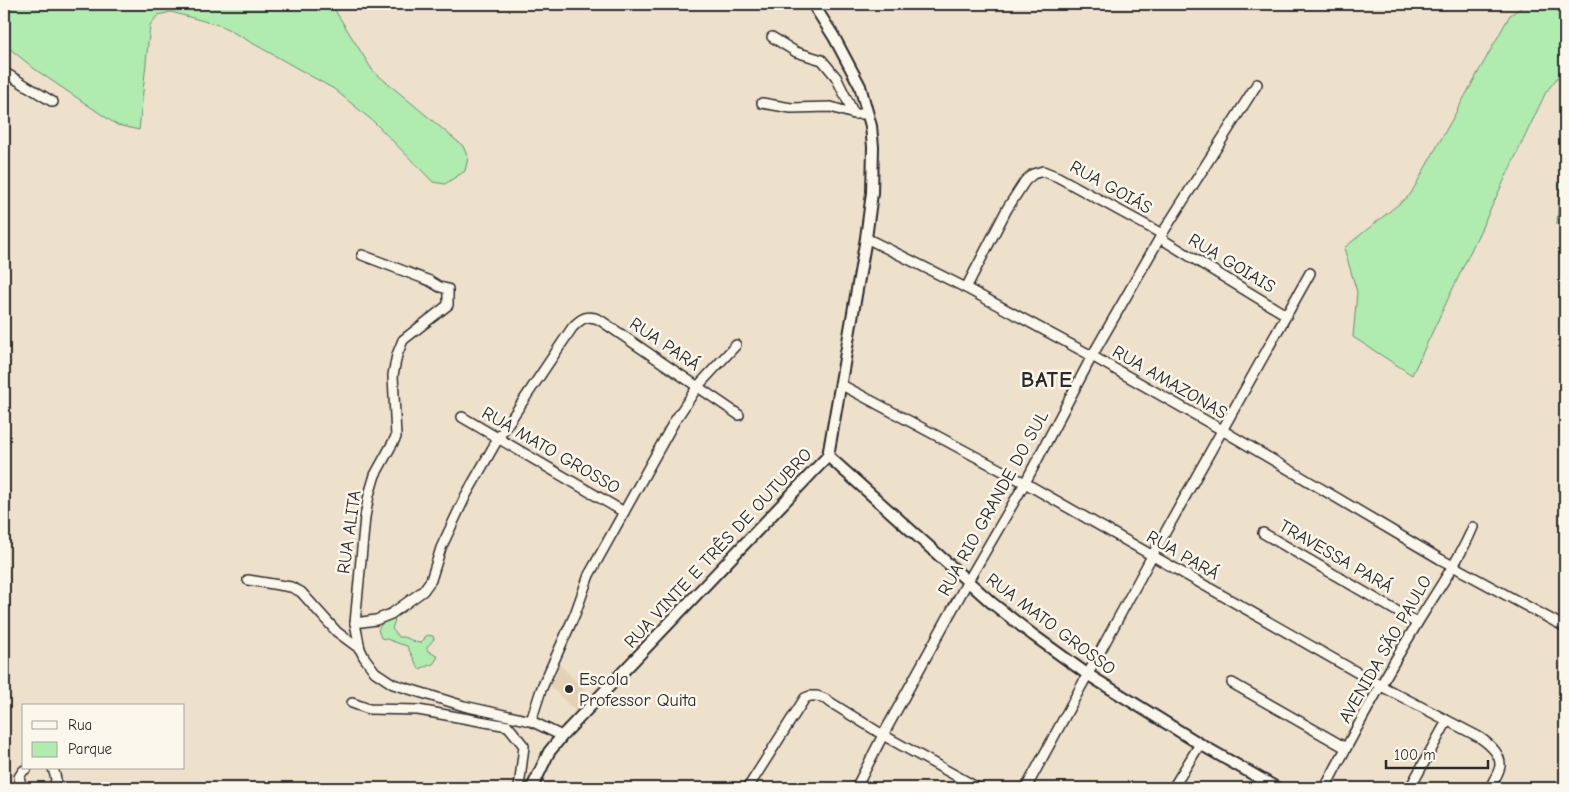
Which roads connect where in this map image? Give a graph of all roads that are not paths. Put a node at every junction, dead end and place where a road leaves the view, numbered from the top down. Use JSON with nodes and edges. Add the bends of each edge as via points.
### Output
{"nodes":[{"id":1,"x":813,"y":4,"type":"edge"},
{"id":2,"x":772,"y":37,"type":"dead end"},
{"id":3,"x":4,"y":72,"type":"edge"},
{"id":4,"x":1257,"y":84,"type":"dead end"},
{"id":5,"x":53,"y":102,"type":"dead end"},
{"id":6,"x":762,"y":103,"type":"dead end"},
{"id":7,"x":854,"y":114,"type":"junction"},
{"id":8,"x":868,"y":114,"type":"junction"},
{"id":9,"x":1161,"y":236,"type":"junction"},
{"id":10,"x":866,"y":238,"type":"junction"},
{"id":11,"x":362,"y":255,"type":"dead end"},
{"id":12,"x":1310,"y":273,"type":"dead end"},
{"id":13,"x":966,"y":288,"type":"junction"},
{"id":14,"x":1286,"y":315,"type":"junction"},
{"id":15,"x":736,"y":345,"type":"dead end"},
{"id":16,"x":1092,"y":356,"type":"junction"},
{"id":17,"x":840,"y":384,"type":"junction"},
{"id":18,"x":698,"y":386,"type":"junction"},
{"id":19,"x":740,"y":415,"type":"dead end"},
{"id":20,"x":462,"y":417,"type":"dead end"},
{"id":21,"x":1222,"y":430,"type":"junction"},
{"id":22,"x":500,"y":437,"type":"junction"},
{"id":23,"x":828,"y":456,"type":"junction"},
{"id":24,"x":1025,"y":483,"type":"junction"},
{"id":25,"x":624,"y":512,"type":"junction"},
{"id":26,"x":1472,"y":527,"type":"dead end"},
{"id":27,"x":1263,"y":533,"type":"dead end"},
{"id":28,"x":1152,"y":556,"type":"junction"},
{"id":29,"x":1452,"y":566,"type":"junction"},
{"id":30,"x":248,"y":580,"type":"dead end"},
{"id":31,"x":968,"y":581,"type":"junction"},
{"id":32,"x":355,"y":623,"type":"junction"},
{"id":33,"x":1417,"y":623,"type":"junction"},
{"id":34,"x":1565,"y":627,"type":"edge"},
{"id":35,"x":360,"y":649,"type":"junction"},
{"id":36,"x":1087,"y":674,"type":"junction"},
{"id":37,"x":1232,"y":683,"type":"dead end"},
{"id":38,"x":1381,"y":686,"type":"junction"},
{"id":39,"x":352,"y":703,"type":"dead end"},
{"id":40,"x":531,"y":721,"type":"junction"},
{"id":41,"x":1447,"y":722,"type":"junction"},
{"id":42,"x":883,"y":735,"type":"junction"},
{"id":43,"x":562,"y":736,"type":"junction"},
{"id":44,"x":1200,"y":744,"type":"junction"},
{"id":45,"x":1346,"y":748,"type":"junction"},
{"id":46,"x":25,"y":770,"type":"edge"},
{"id":47,"x":54,"y":770,"type":"edge"},
{"id":48,"x":749,"y":786,"type":"dead end"},
{"id":49,"x":22,"y":788,"type":"edge"},
{"id":50,"x":54,"y":788,"type":"edge"},
{"id":51,"x":519,"y":788,"type":"edge"},
{"id":52,"x":532,"y":788,"type":"edge"},
{"id":53,"x":856,"y":788,"type":"edge"},
{"id":54,"x":978,"y":788,"type":"edge"},
{"id":55,"x":1026,"y":788,"type":"edge"},
{"id":56,"x":1173,"y":788,"type":"edge"},
{"id":57,"x":1277,"y":788,"type":"edge"},
{"id":58,"x":1326,"y":788,"type":"edge"},
{"id":59,"x":1410,"y":788,"type":"edge"},
{"id":60,"x":1490,"y":788,"type":"edge"}],
"edges":[{"from":1,"to":8,"type":"street","name":"RUA VINTE E TRÊS DE OUTUBRO","via":[[860,86]]},
{"from":2,"to":7,"type":"street","via":[[796,52],[822,60],[836,76]]},
{"from":3,"to":5,"type":"street"},
{"from":4,"to":9,"type":"street","name":"RUA RIO GRANDE DO SUL"},
{"from":6,"to":7,"type":"street","via":[[791,108],[831,107]]},
{"from":7,"to":8,"type":"street"},
{"from":8,"to":10,"type":"street","name":"RUA VINTE E TRÊS DE OUTUBRO","via":[[873,171]]},
{"from":9,"to":13,"type":"street","name":"RUA GOIÁS","via":[[1044,171],[1028,177],[1006,209]]},
{"from":9,"to":14,"type":"street","name":"RUA GOIAIS"},
{"from":9,"to":16,"type":"street","name":"RUA RIO GRANDE DO SUL"},
{"from":10,"to":13,"type":"street","name":"RUA AMAZONAS"},
{"from":10,"to":17,"type":"street","name":"RUA VINTE E TRÊS DE OUTUBRO"},
{"from":11,"to":32,"type":"street","name":"RUA ALITA","via":[[430,281],[449,292],[448,305],[403,340],[397,355],[394,375],[396,437],[375,474],[369,495]]},
{"from":12,"to":14,"type":"street"},
{"from":13,"to":16,"type":"street","name":"RUA AMAZONAS"},
{"from":14,"to":21,"type":"street"},
{"from":15,"to":18,"type":"street"},
{"from":16,"to":21,"type":"street","name":"RUA AMAZONAS"},
{"from":16,"to":24,"type":"street","name":"RUA RIO GRANDE DO SUL"},
{"from":17,"to":23,"type":"street","name":"RUA VINTE E TRÊS DE OUTUBRO"},
{"from":17,"to":24,"type":"street","name":"RUA PARÁ"},
{"from":18,"to":19,"type":"street","name":"RUA PARÁ"},
{"from":18,"to":22,"type":"street","name":"RUA PARÁ","via":[[588,316],[572,328]]},
{"from":18,"to":25,"type":"street"},
{"from":20,"to":22,"type":"street","name":"RUA MATO GROSSO"},
{"from":21,"to":28,"type":"street"},
{"from":21,"to":29,"type":"street","name":"RUA AMAZONAS"},
{"from":22,"to":25,"type":"street","name":"RUA MATO GROSSO"},
{"from":22,"to":32,"type":"street","via":[[466,495],[441,548],[431,580],[423,591],[392,614]]},
{"from":23,"to":31,"type":"street","name":"RUA MATO GROSSO"},
{"from":23,"to":43,"type":"street","name":"RUA VINTE E TRÊS DE OUTUBRO"},
{"from":24,"to":28,"type":"street","name":"RUA PARÁ"},
{"from":24,"to":31,"type":"street","name":"RUA RIO GRANDE DO SUL"},
{"from":25,"to":40,"type":"street","via":[[589,575]]},
{"from":26,"to":29,"type":"street","name":"AVENIDA SÃO PAULO"},
{"from":27,"to":33,"type":"street","name":"TRAVESSA PARÁ"},
{"from":28,"to":36,"type":"street"},
{"from":28,"to":38,"type":"street","name":"RUA PARÁ"},
{"from":29,"to":33,"type":"street","name":"AVENIDA SÃO PAULO"},
{"from":29,"to":34,"type":"street","name":"RUA AMAZONAS"},
{"from":30,"to":35,"type":"street","via":[[291,587],[301,592],[337,632]]},
{"from":31,"to":36,"type":"street","name":"RUA MATO GROSSO","via":[[1012,619]]},
{"from":31,"to":42,"type":"street","name":"RUA RIO GRANDE DO SUL"},
{"from":32,"to":35,"type":"street","name":"RUA ALITA"},
{"from":33,"to":38,"type":"street","name":"AVENIDA SÃO PAULO"},
{"from":35,"to":40,"type":"street","name":"RUA ALITA","via":[[375,672],[393,684],[464,706]]},
{"from":36,"to":44,"type":"street","name":"RUA MATO GROSSO"},
{"from":36,"to":55,"type":"street"},
{"from":37,"to":45,"type":"street"},
{"from":38,"to":41,"type":"street","name":"RUA PARÁ"},
{"from":38,"to":45,"type":"street","name":"AVENIDA SÃO PAULO"},
{"from":39,"to":51,"type":"street","via":[[369,709],[418,710],[508,726],[524,746]]},
{"from":40,"to":43,"type":"street","name":"RUA ALITA"},
{"from":41,"to":59,"type":"street"},
{"from":41,"to":60,"type":"street","name":"RUA PARÁ","via":[[1486,742],[1498,757],[1500,765]]},
{"from":42,"to":48,"type":"street","via":[[817,696],[810,696],[794,714]]},
{"from":42,"to":53,"type":"street","name":"RUA RIO GRANDE DO SUL"},
{"from":42,"to":54,"type":"street"},
{"from":43,"to":52,"type":"street","name":"RUA VINTE E TRÊS DE OUTUBRO","via":[[549,752]]},
{"from":44,"to":56,"type":"street"},
{"from":44,"to":57,"type":"street","name":"RUA MATO GROSSO"},
{"from":45,"to":58,"type":"street","name":"AVENIDA SÃO PAULO"},
{"from":46,"to":49,"type":"street","via":[[19,777]]},
{"from":47,"to":50,"type":"street"}]}
